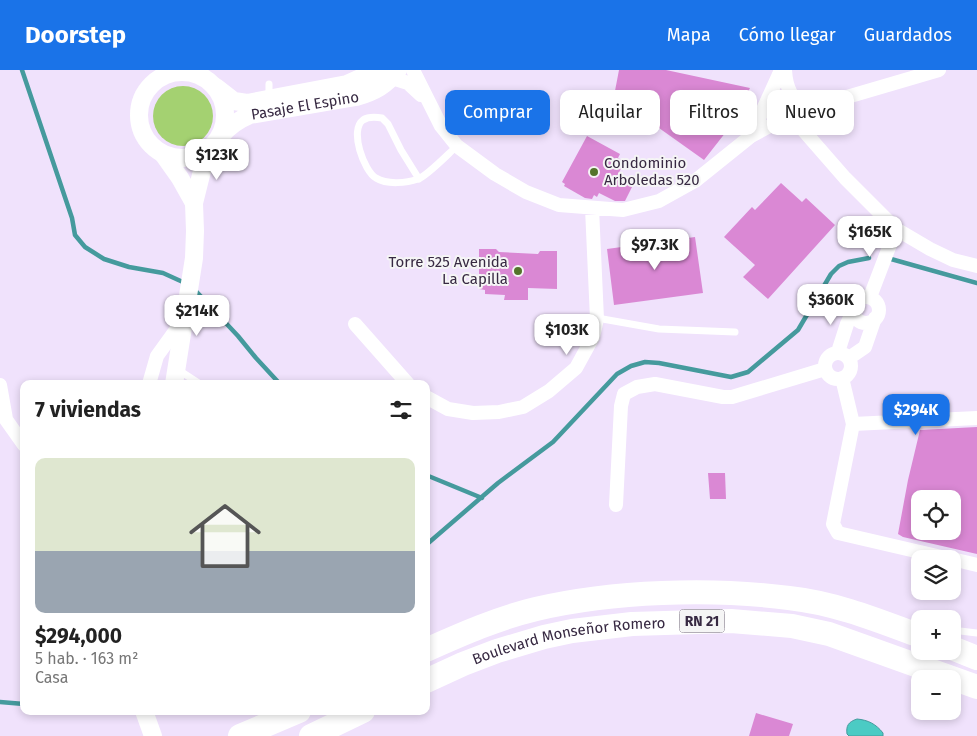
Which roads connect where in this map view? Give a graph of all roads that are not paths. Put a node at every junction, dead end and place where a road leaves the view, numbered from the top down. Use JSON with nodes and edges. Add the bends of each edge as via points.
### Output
{"nodes":[{"id":1,"x":152,"y":70,"type":"edge"},
{"id":2,"x":413,"y":70,"type":"edge"},
{"id":3,"x":783,"y":70,"type":"edge"},
{"id":4,"x":939,"y":70,"type":"edge"},
{"id":5,"x":389,"y":73,"type":"edge"},
{"id":6,"x":914,"y":74,"type":"edge"},
{"id":7,"x":201,"y":76,"type":"edge"},
{"id":8,"x":789,"y":90,"type":"edge"},
{"id":9,"x":854,"y":93,"type":"edge"},
{"id":10,"x":144,"y":95,"type":"junction"},
{"id":11,"x":427,"y":101,"type":"junction"},
{"id":12,"x":767,"y":127,"type":"edge"},
{"id":13,"x":807,"y":135,"type":"edge"},
{"id":14,"x":751,"y":136,"type":"junction"},
{"id":15,"x":457,"y":146,"type":"junction"},
{"id":16,"x":211,"y":147,"type":"junction"},
{"id":17,"x":163,"y":154,"type":"junction"},
{"id":18,"x":419,"y":179,"type":"junction"},
{"id":19,"x":194,"y":203,"type":"junction"},
{"id":20,"x":592,"y":208,"type":"junction"},
{"id":21,"x":896,"y":229,"type":"junction"},
{"id":22,"x":977,"y":266,"type":"edge"},
{"id":23,"x":870,"y":298,"type":"junction"},
{"id":24,"x":853,"y":311,"type":"junction"},
{"id":25,"x":597,"y":318,"type":"junction"},
{"id":26,"x":875,"y":318,"type":"junction"},
{"id":27,"x":183,"y":320,"type":"junction"},
{"id":28,"x":355,"y":324,"type":"dead end"},
{"id":29,"x":735,"y":332,"type":"dead end"},
{"id":30,"x":843,"y":355,"type":"junction"},
{"id":31,"x":825,"y":369,"type":"junction"},
{"id":32,"x":175,"y":376,"type":"edge"},
{"id":33,"x":842,"y":378,"type":"junction"},
{"id":34,"x":150,"y":380,"type":"edge"},
{"id":35,"x":188,"y":380,"type":"edge"},
{"id":36,"x":404,"y":380,"type":"edge"},
{"id":37,"x":0,"y":385,"type":"edge"},
{"id":38,"x":430,"y":399,"type":"edge"},
{"id":39,"x":3,"y":415,"type":"edge"},
{"id":40,"x":977,"y":418,"type":"edge"},
{"id":41,"x":853,"y":424,"type":"junction"},
{"id":42,"x":20,"y":438,"type":"edge"},
{"id":43,"x":616,"y":505,"type":"dead end"},
{"id":44,"x":912,"y":550,"type":"edge"},
{"id":45,"x":961,"y":561,"type":"edge"},
{"id":46,"x":977,"y":565,"type":"edge"},
{"id":47,"x":911,"y":628,"type":"edge"},
{"id":48,"x":977,"y":633,"type":"edge"},
{"id":49,"x":430,"y":648,"type":"edge"},
{"id":50,"x":963,"y":648,"type":"edge"},
{"id":51,"x":430,"y":679,"type":"edge"},
{"id":52,"x":977,"y":687,"type":"edge"},
{"id":53,"x":145,"y":715,"type":"edge"},
{"id":54,"x":290,"y":715,"type":"edge"},
{"id":55,"x":355,"y":715,"type":"edge"},
{"id":56,"x":153,"y":736,"type":"edge"},
{"id":57,"x":240,"y":736,"type":"edge"},
{"id":58,"x":311,"y":736,"type":"edge"}],
"edges":[{"from":1,"to":10,"type":"street"},
{"from":2,"to":11,"type":"street"},
{"from":3,"to":8,"type":"street"},
{"from":3,"to":14,"type":"street"},
{"from":4,"to":6,"type":"street"},
{"from":5,"to":7,"type":"street","name":"Pasaje El Espino","via":[[348,84],[269,92],[248,103],[234,101]]},
{"from":5,"to":11,"type":"street","via":[[408,83]]},
{"from":5,"to":16,"type":"street","name":"Pasaje El Espino","via":[[385,85],[356,97],[239,119]]},
{"from":6,"to":9,"type":"street"},
{"from":7,"to":10,"type":"street","via":[[184,72],[168,75]]},
{"from":7,"to":16,"type":"street","via":[[220,95],[225,110],[223,130]]},
{"from":10,"to":17,"type":"street","via":[[140,109],[141,128],[148,142]]},
{"from":11,"to":15,"type":"street"},
{"from":12,"to":14,"type":"street"},
{"from":13,"to":21,"type":"street"},
{"from":14,"to":20,"type":"street","via":[[695,182],[659,201],[623,210]]},
{"from":15,"to":18,"type":"lane"},
{"from":15,"to":20,"type":"street","via":[[526,192],[559,205]]},
{"from":16,"to":17,"type":"street","via":[[193,157]]},
{"from":16,"to":19,"type":"street"},
{"from":17,"to":19,"type":"street"},
{"from":18,"to":18,"type":"lane","via":[[393,183],[376,178],[366,166],[357,137],[357,127],[363,120],[382,118],[388,124]]},
{"from":19,"to":27,"type":"street","via":[[194,258]]},
{"from":20,"to":25,"type":"street"},
{"from":21,"to":22,"type":"street","via":[[953,260]]},
{"from":21,"to":23,"type":"street"},
{"from":23,"to":24,"type":"street","via":[[858,300]]},
{"from":23,"to":26,"type":"street","via":[[878,306]]},
{"from":24,"to":26,"type":"street","via":[[860,321],[868,322]]},
{"from":24,"to":30,"type":"street","via":[[847,324]]},
{"from":25,"to":29,"type":"lane","via":[[659,329]]},
{"from":25,"to":38,"type":"street","via":[[593,337],[576,368],[524,408],[473,413],[448,409]]},
{"from":26,"to":30,"type":"street","via":[[865,347]]},
{"from":27,"to":32,"type":"street"},
{"from":27,"to":34,"type":"street","via":[[158,356]]},
{"from":28,"to":36,"type":"street"},
{"from":30,"to":31,"type":"street","via":[[833,353],[827,359]]},
{"from":30,"to":33,"type":"street","via":[[851,362],[851,370]]},
{"from":31,"to":33,"type":"street","via":[[829,376]]},
{"from":31,"to":43,"type":"street","via":[[732,397],[655,384],[637,387],[624,394],[620,406]]},
{"from":32,"to":35,"type":"lane"},
{"from":33,"to":41,"type":"street"},
{"from":37,"to":39,"type":"street"},
{"from":39,"to":42,"type":"street"},
{"from":40,"to":41,"type":"street"},
{"from":41,"to":44,"type":"street","via":[[833,524],[838,533]]},
{"from":45,"to":46,"type":"street"},
{"from":47,"to":49,"type":"highway","name":"Boulevard Monseñor Romero","number":"RN 21","via":[[790,598],[694,593],[615,597],[536,609]]},
{"from":48,"to":50,"type":"lane"},
{"from":51,"to":52,"type":"highway","name":"Boulevard Monseñor Romero","number":"RN 21","via":[[497,651],[572,631],[632,624],[731,621],[792,626],[829,634]]},
{"from":53,"to":56,"type":"street"},
{"from":54,"to":57,"type":"highway"},
{"from":55,"to":58,"type":"highway"}]}
